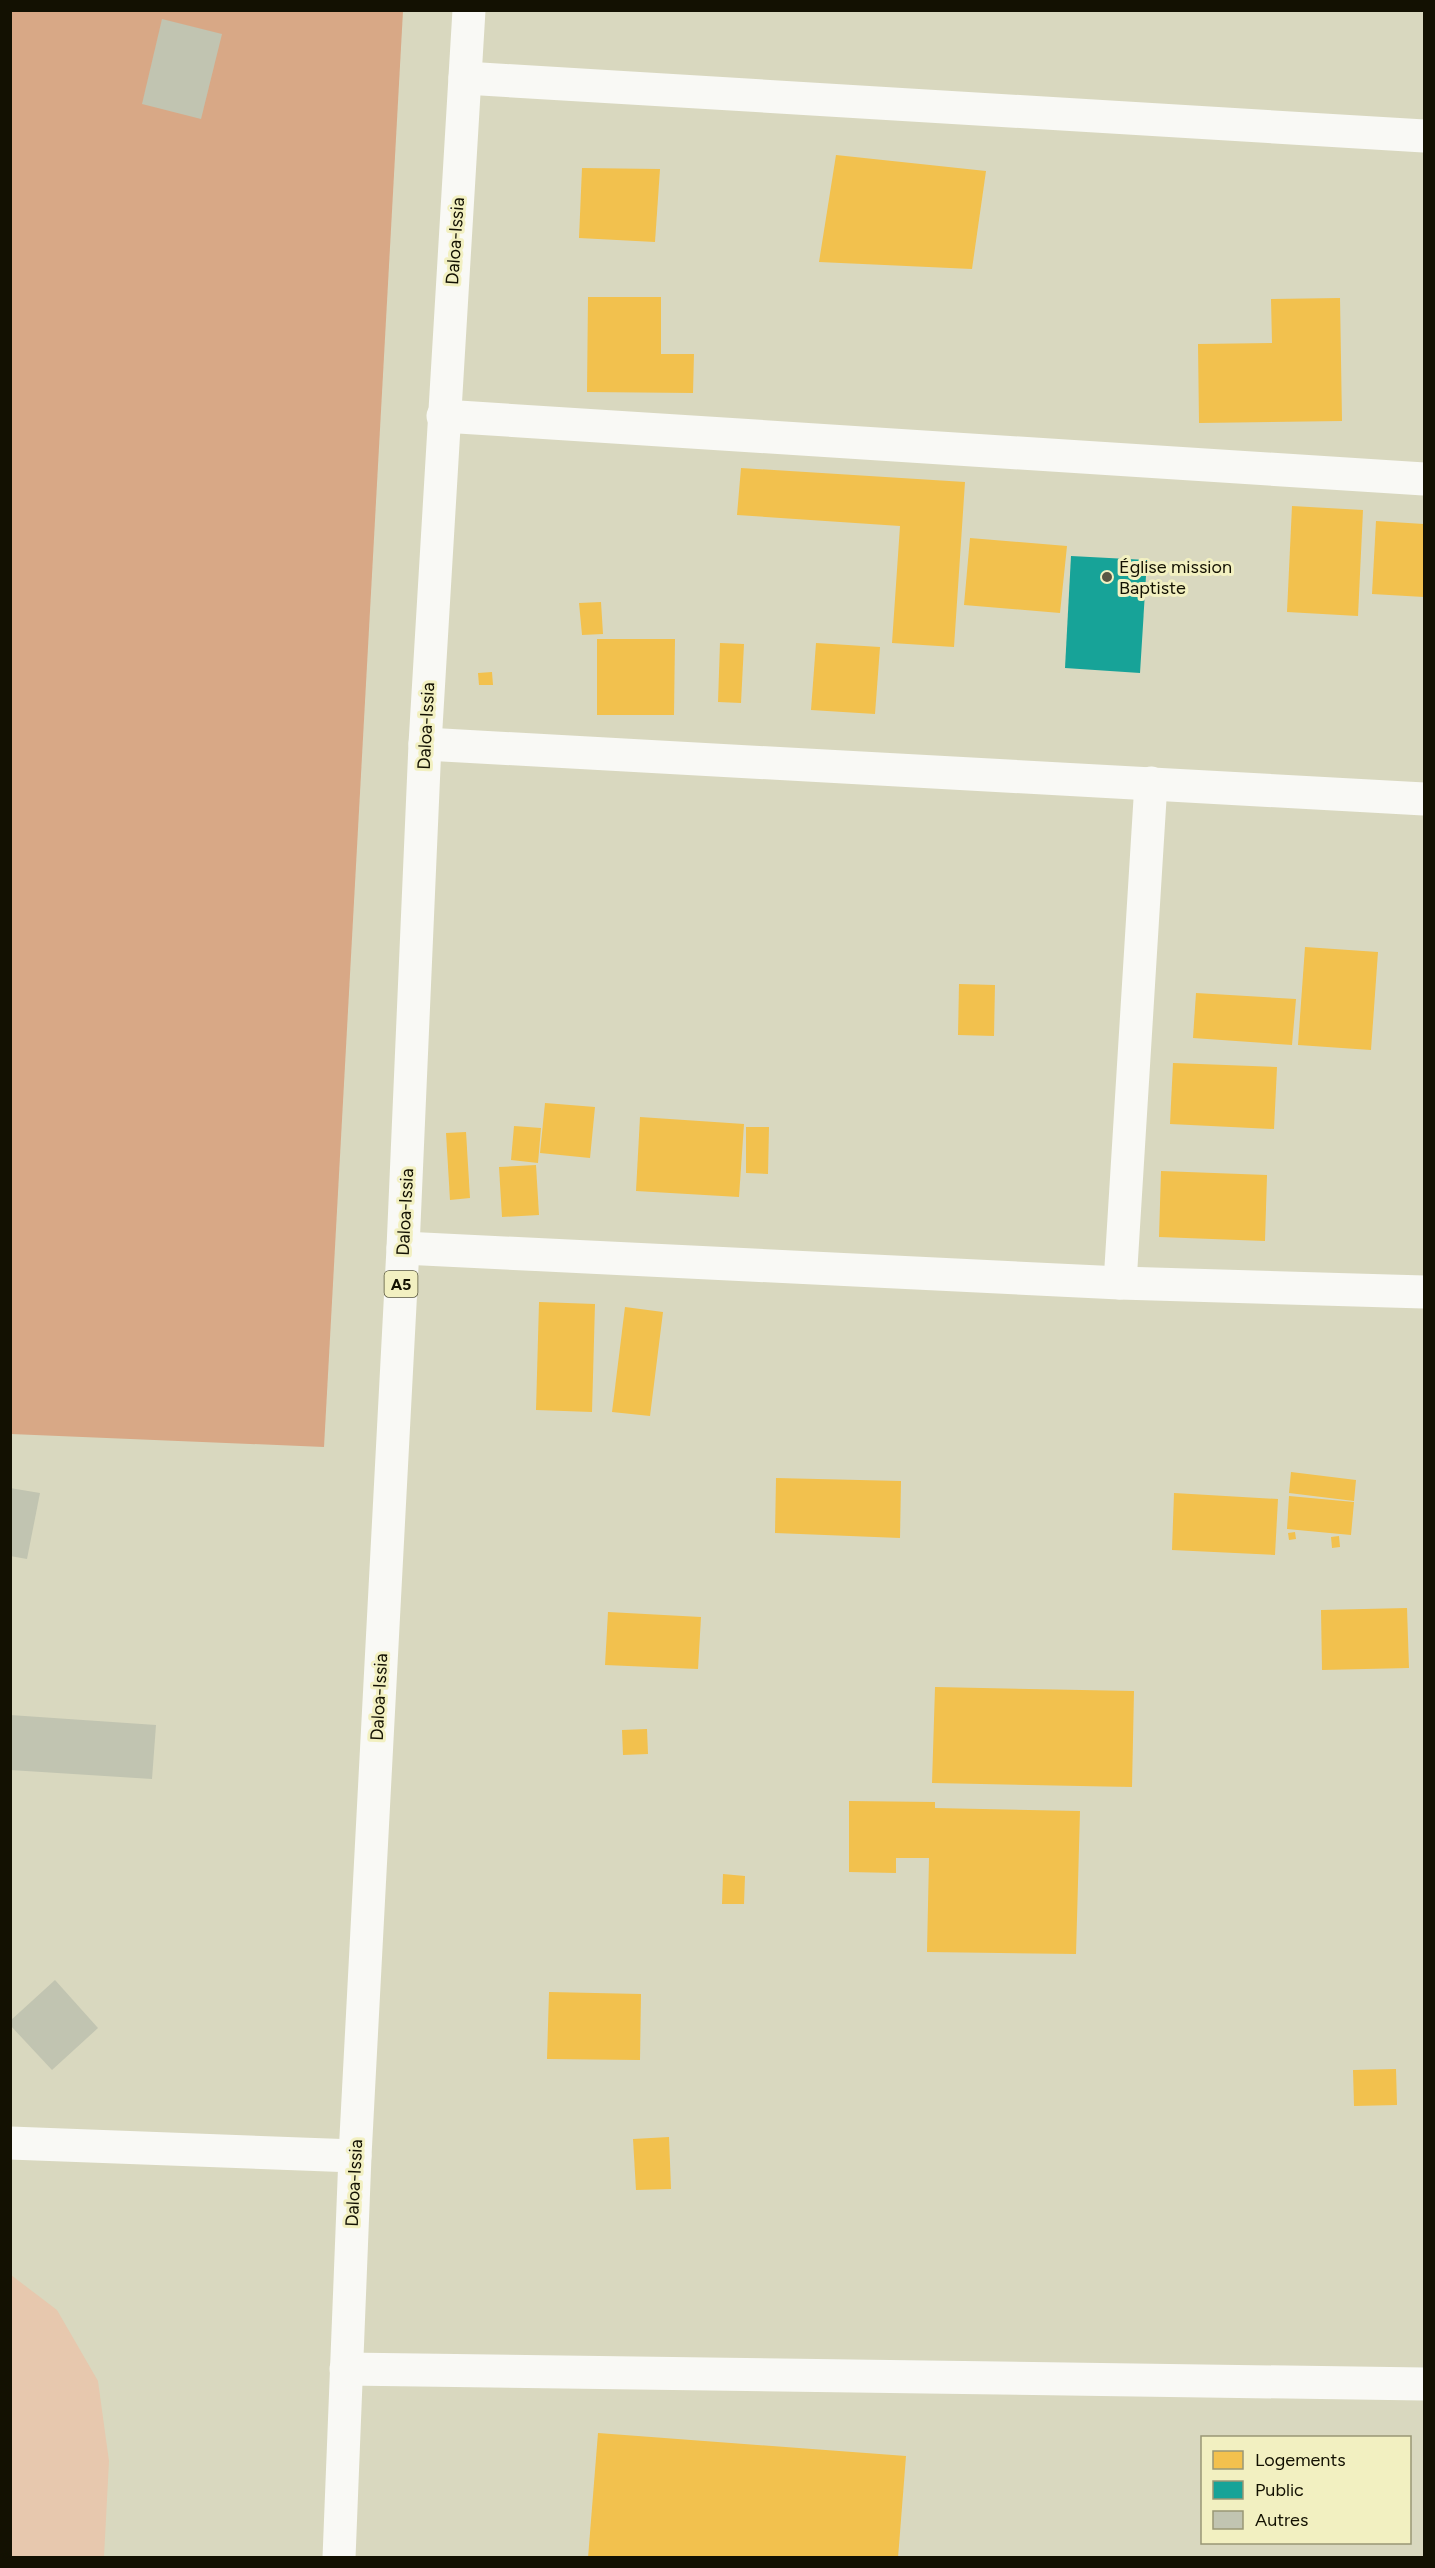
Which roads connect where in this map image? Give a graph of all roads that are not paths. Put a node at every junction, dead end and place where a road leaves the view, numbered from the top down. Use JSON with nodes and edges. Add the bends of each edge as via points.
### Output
{"nodes":[{"id":1,"x":469,"y":10,"type":"edge"},
{"id":2,"x":465,"y":78,"type":"junction"},
{"id":3,"x":1425,"y":136,"type":"edge"},
{"id":4,"x":443,"y":416,"type":"junction"},
{"id":5,"x":1425,"y":479,"type":"edge"},
{"id":6,"x":425,"y":744,"type":"junction"},
{"id":7,"x":1151,"y":783,"type":"junction"},
{"id":8,"x":1425,"y":799,"type":"edge"},
{"id":9,"x":403,"y":1248,"type":"junction"},
{"id":10,"x":1120,"y":1283,"type":"junction"},
{"id":11,"x":1425,"y":1292,"type":"edge"},
{"id":12,"x":10,"y":2143,"type":"edge"},
{"id":13,"x":355,"y":2156,"type":"junction"},
{"id":14,"x":346,"y":2369,"type":"junction"},
{"id":15,"x":1425,"y":2384,"type":"edge"},
{"id":16,"x":339,"y":2558,"type":"edge"}],
"edges":[{"from":1,"to":2,"type":"street","name":"Daloa-Issia","number":"A5"},
{"from":2,"to":3,"type":"street"},
{"from":2,"to":4,"type":"street","name":"Daloa-Issia","number":"A5"},
{"from":4,"to":5,"type":"street"},
{"from":4,"to":6,"type":"street","name":"Daloa-Issia","number":"A5"},
{"from":6,"to":7,"type":"street"},
{"from":6,"to":9,"type":"street","name":"Daloa-Issia","number":"A5"},
{"from":7,"to":8,"type":"street"},
{"from":7,"to":10,"type":"street"},
{"from":9,"to":10,"type":"street"},
{"from":9,"to":13,"type":"street","name":"Daloa-Issia","number":"A5"},
{"from":10,"to":11,"type":"street"},
{"from":12,"to":13,"type":"street"},
{"from":13,"to":14,"type":"street","name":"Daloa-Issia","number":"A5"},
{"from":14,"to":15,"type":"street"},
{"from":14,"to":16,"type":"street","name":"Daloa-Issia","number":"A5"}]}
